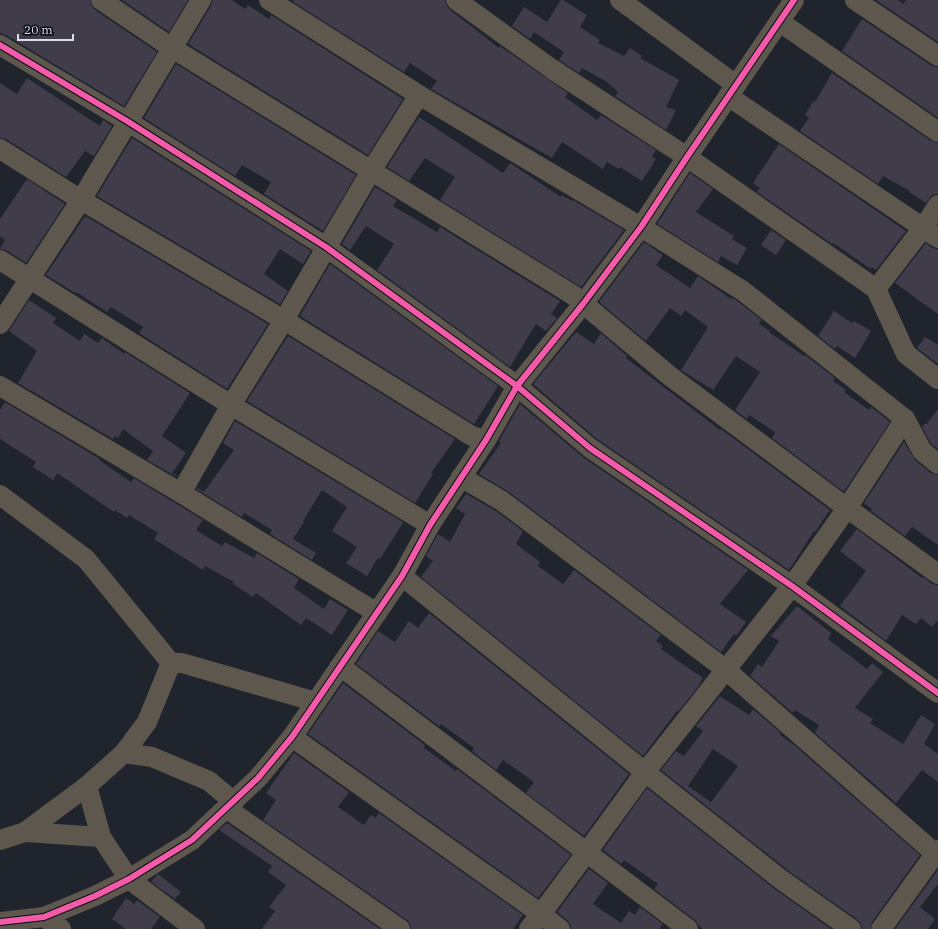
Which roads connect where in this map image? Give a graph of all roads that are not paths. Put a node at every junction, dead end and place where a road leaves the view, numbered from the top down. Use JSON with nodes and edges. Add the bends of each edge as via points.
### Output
{"nodes":[{"id":1,"x":101,"y":0,"type":"edge"},
{"id":2,"x":201,"y":0,"type":"edge"},
{"id":3,"x":269,"y":0,"type":"edge"},
{"id":4,"x":456,"y":0,"type":"edge"},
{"id":5,"x":620,"y":0,"type":"edge"},
{"id":6,"x":794,"y":0,"type":"edge"},
{"id":7,"x":855,"y":0,"type":"edge"},
{"id":8,"x":780,"y":22,"type":"junction"},
{"id":9,"x":0,"y":46,"type":"edge"},
{"id":10,"x":172,"y":48,"type":"junction"},
{"id":11,"x":938,"y":56,"type":"edge"},
{"id":12,"x":732,"y":90,"type":"junction"},
{"id":13,"x":419,"y":95,"type":"junction"},
{"id":14,"x":128,"y":121,"type":"junction"},
{"id":15,"x":938,"y":132,"type":"edge"},
{"id":16,"x":0,"y":149,"type":"edge"},
{"id":17,"x":687,"y":157,"type":"junction"},
{"id":18,"x":371,"y":171,"type":"junction"},
{"id":19,"x":81,"y":200,"type":"junction"},
{"id":20,"x":938,"y":205,"type":"edge"},
{"id":21,"x":641,"y":227,"type":"junction"},
{"id":22,"x":930,"y":233,"type":"edge"},
{"id":23,"x":326,"y":247,"type":"junction"},
{"id":24,"x":0,"y":260,"type":"edge"},
{"id":25,"x":30,"y":278,"type":"junction"},
{"id":26,"x":876,"y":289,"type":"junction"},
{"id":27,"x":583,"y":304,"type":"junction"},
{"id":28,"x":284,"y":320,"type":"junction"},
{"id":29,"x":0,"y":324,"type":"edge"},
{"id":30,"x":938,"y":379,"type":"edge"},
{"id":31,"x":0,"y":386,"type":"edge"},
{"id":32,"x":517,"y":386,"type":"junction"},
{"id":33,"x":231,"y":405,"type":"junction"},
{"id":34,"x":904,"y":419,"type":"junction"},
{"id":35,"x":486,"y":440,"type":"junction"},
{"id":36,"x":938,"y":464,"type":"edge"},
{"id":37,"x":461,"y":477,"type":"junction"},
{"id":38,"x":181,"y":493,"type":"junction"},
{"id":39,"x":0,"y":495,"type":"edge"},
{"id":40,"x":847,"y":508,"type":"junction"},
{"id":41,"x":430,"y":525,"type":"junction"},
{"id":42,"x":938,"y":574,"type":"edge"},
{"id":43,"x":402,"y":576,"type":"junction"},
{"id":44,"x":792,"y":586,"type":"junction"},
{"id":45,"x":377,"y":613,"type":"junction"},
{"id":46,"x":171,"y":663,"type":"junction"},
{"id":47,"x":340,"y":666,"type":"junction"},
{"id":48,"x":725,"y":669,"type":"junction"},
{"id":49,"x":938,"y":693,"type":"edge"},
{"id":50,"x":316,"y":702,"type":"junction"},
{"id":51,"x":292,"y":737,"type":"junction"},
{"id":52,"x":124,"y":753,"type":"junction"},
{"id":53,"x":645,"y":772,"type":"junction"},
{"id":54,"x":87,"y":786,"type":"junction"},
{"id":55,"x":230,"y":805,"type":"junction"},
{"id":56,"x":25,"y":832,"type":"junction"},
{"id":57,"x":101,"y":837,"type":"junction"},
{"id":58,"x":0,"y":840,"type":"edge"},
{"id":59,"x":587,"y":852,"type":"junction"},
{"id":60,"x":937,"y":853,"type":"edge"},
{"id":61,"x":129,"y":879,"type":"junction"},
{"id":62,"x":541,"y":914,"type":"junction"},
{"id":63,"x":44,"y":917,"type":"junction"},
{"id":64,"x":7,"y":924,"type":"edge"},
{"id":65,"x":62,"y":929,"type":"edge"},
{"id":66,"x":195,"y":929,"type":"edge"},
{"id":67,"x":400,"y":929,"type":"edge"},
{"id":68,"x":528,"y":929,"type":"edge"},
{"id":69,"x":560,"y":929,"type":"edge"},
{"id":70,"x":688,"y":929,"type":"edge"},
{"id":71,"x":851,"y":929,"type":"edge"},
{"id":72,"x":881,"y":929,"type":"edge"}],
"edges":[{"from":1,"to":10,"type":"street"},
{"from":2,"to":10,"type":"street"},
{"from":3,"to":13,"type":"street"},
{"from":4,"to":17,"type":"street","via":[[552,69]]},
{"from":5,"to":12,"type":"street"},
{"from":6,"to":8,"type":"street"},
{"from":7,"to":11,"type":"street"},
{"from":8,"to":12,"type":"street"},
{"from":8,"to":15,"type":"street"},
{"from":9,"to":14,"type":"street"},
{"from":10,"to":14,"type":"street"},
{"from":10,"to":18,"type":"street"},
{"from":12,"to":17,"type":"street"},
{"from":12,"to":22,"type":"street"},
{"from":13,"to":18,"type":"street"},
{"from":13,"to":21,"type":"street"},
{"from":14,"to":19,"type":"street"},
{"from":14,"to":23,"type":"street"},
{"from":16,"to":19,"type":"street"},
{"from":17,"to":21,"type":"street"},
{"from":17,"to":26,"type":"street"},
{"from":18,"to":23,"type":"street"},
{"from":18,"to":27,"type":"street","via":[[573,295]]},
{"from":19,"to":25,"type":"street"},
{"from":19,"to":28,"type":"street"},
{"from":20,"to":22,"type":"street"},
{"from":21,"to":27,"type":"street"},
{"from":21,"to":34,"type":"street","via":[[743,291]]},
{"from":22,"to":26,"type":"street"},
{"from":23,"to":28,"type":"street"},
{"from":23,"to":32,"type":"street"},
{"from":24,"to":25,"type":"street"},
{"from":25,"to":29,"type":"street"},
{"from":25,"to":33,"type":"street"},
{"from":26,"to":30,"type":"street","via":[[906,354]]},
{"from":27,"to":32,"type":"street"},
{"from":27,"to":40,"type":"street","via":[[671,377]]},
{"from":28,"to":33,"type":"street"},
{"from":28,"to":35,"type":"street","via":[[472,436]]},
{"from":31,"to":38,"type":"street"},
{"from":32,"to":35,"type":"street"},
{"from":32,"to":44,"type":"street","via":[[590,448]]},
{"from":33,"to":38,"type":"street"},
{"from":33,"to":41,"type":"street"},
{"from":34,"to":36,"type":"street","via":[[922,451]]},
{"from":34,"to":40,"type":"street"},
{"from":35,"to":37,"type":"street"},
{"from":37,"to":41,"type":"street"},
{"from":37,"to":48,"type":"street","via":[[502,501]]},
{"from":38,"to":45,"type":"street"},
{"from":39,"to":46,"type":"street","via":[[86,559]]},
{"from":40,"to":42,"type":"street"},
{"from":40,"to":44,"type":"street"},
{"from":41,"to":43,"type":"street"},
{"from":43,"to":45,"type":"street"},
{"from":43,"to":53,"type":"street"},
{"from":44,"to":48,"type":"street"},
{"from":44,"to":49,"type":"street"},
{"from":45,"to":47,"type":"street"},
{"from":46,"to":50,"type":"street","via":[[182,662]]},
{"from":46,"to":52,"type":"street","via":[[147,722]]},
{"from":47,"to":50,"type":"street"},
{"from":47,"to":59,"type":"street"},
{"from":48,"to":53,"type":"street"},
{"from":48,"to":60,"type":"street"},
{"from":50,"to":51,"type":"street"},
{"from":51,"to":55,"type":"street","via":[[258,778]]},
{"from":51,"to":62,"type":"street"},
{"from":52,"to":54,"type":"street"},
{"from":52,"to":55,"type":"street","via":[[152,757],[209,782]]},
{"from":53,"to":59,"type":"street"},
{"from":53,"to":71,"type":"street","via":[[783,882]]},
{"from":54,"to":56,"type":"street"},
{"from":54,"to":57,"type":"street"},
{"from":55,"to":61,"type":"street","via":[[192,840]]},
{"from":55,"to":67,"type":"street"},
{"from":56,"to":57,"type":"street"},
{"from":56,"to":58,"type":"street"},
{"from":57,"to":61,"type":"street"},
{"from":59,"to":62,"type":"street"},
{"from":59,"to":70,"type":"street"},
{"from":60,"to":72,"type":"street"},
{"from":61,"to":63,"type":"street"},
{"from":61,"to":66,"type":"street"},
{"from":62,"to":68,"type":"street"},
{"from":62,"to":69,"type":"street"},
{"from":63,"to":64,"type":"street"},
{"from":63,"to":65,"type":"street"}]}
